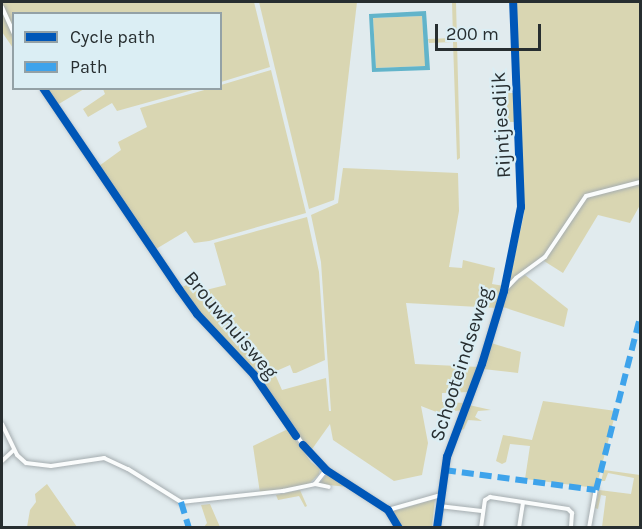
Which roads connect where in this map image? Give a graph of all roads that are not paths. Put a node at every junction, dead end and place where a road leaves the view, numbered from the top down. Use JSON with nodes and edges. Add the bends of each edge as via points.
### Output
{"nodes":[{"id":1,"x":2,"y":7,"type":"edge"},
{"id":2,"x":12,"y":30,"type":"edge"},
{"id":3,"x":44,"y":90,"type":"edge"},
{"id":4,"x":640,"y":182,"type":"edge"},
{"id":5,"x":2,"y":424,"type":"edge"},
{"id":6,"x":14,"y":450,"type":"junction"},
{"id":7,"x":2,"y":461,"type":"edge"},
{"id":8,"x":326,"y":470,"type":"junction"},
{"id":9,"x":315,"y":484,"type":"junction"},
{"id":10,"x":328,"y":487,"type":"dead end"},
{"id":11,"x":596,"y":490,"type":"dead end"},
{"id":12,"x":441,"y":495,"type":"junction"},
{"id":13,"x":523,"y":503,"type":"junction"},
{"id":14,"x":439,"y":506,"type":"junction"},
{"id":15,"x":388,"y":510,"type":"junction"},
{"id":16,"x":482,"y":511,"type":"junction"},
{"id":17,"x":399,"y":528,"type":"edge"},
{"id":18,"x":437,"y":528,"type":"edge"},
{"id":19,"x":481,"y":528,"type":"edge"},
{"id":20,"x":519,"y":528,"type":"edge"},
{"id":21,"x":571,"y":528,"type":"edge"},
{"id":22,"x":589,"y":528,"type":"edge"}],
"edges":[{"from":1,"to":2,"type":"street"},
{"from":3,"to":8,"type":"street","name":"Brouwhuisweg","via":[[179,290],[254,375],[307,450]]},
{"from":4,"to":12,"type":"street","name":"Schooteindseweg","via":[[586,196],[545,257],[504,291],[447,457]]},
{"from":5,"to":6,"type":"street"},
{"from":6,"to":7,"type":"street"},
{"from":6,"to":9,"type":"street","via":[[32,466],[98,457],[111,460],[181,502]]},
{"from":8,"to":9,"type":"street"},
{"from":8,"to":15,"type":"street","name":"Brouwhuisweg"},
{"from":9,"to":10,"type":"street"},
{"from":11,"to":22,"type":"street"},
{"from":12,"to":14,"type":"street","name":"Schooteindseweg"},
{"from":12,"to":15,"type":"street"},
{"from":13,"to":16,"type":"street","via":[[487,498]]},
{"from":13,"to":20,"type":"street"},
{"from":13,"to":21,"type":"street","via":[[571,510]]},
{"from":14,"to":16,"type":"street"},
{"from":14,"to":18,"type":"street","name":"Schooteindseweg"},
{"from":15,"to":17,"type":"street","name":"Brouwhuisweg"},
{"from":16,"to":19,"type":"street"}]}
